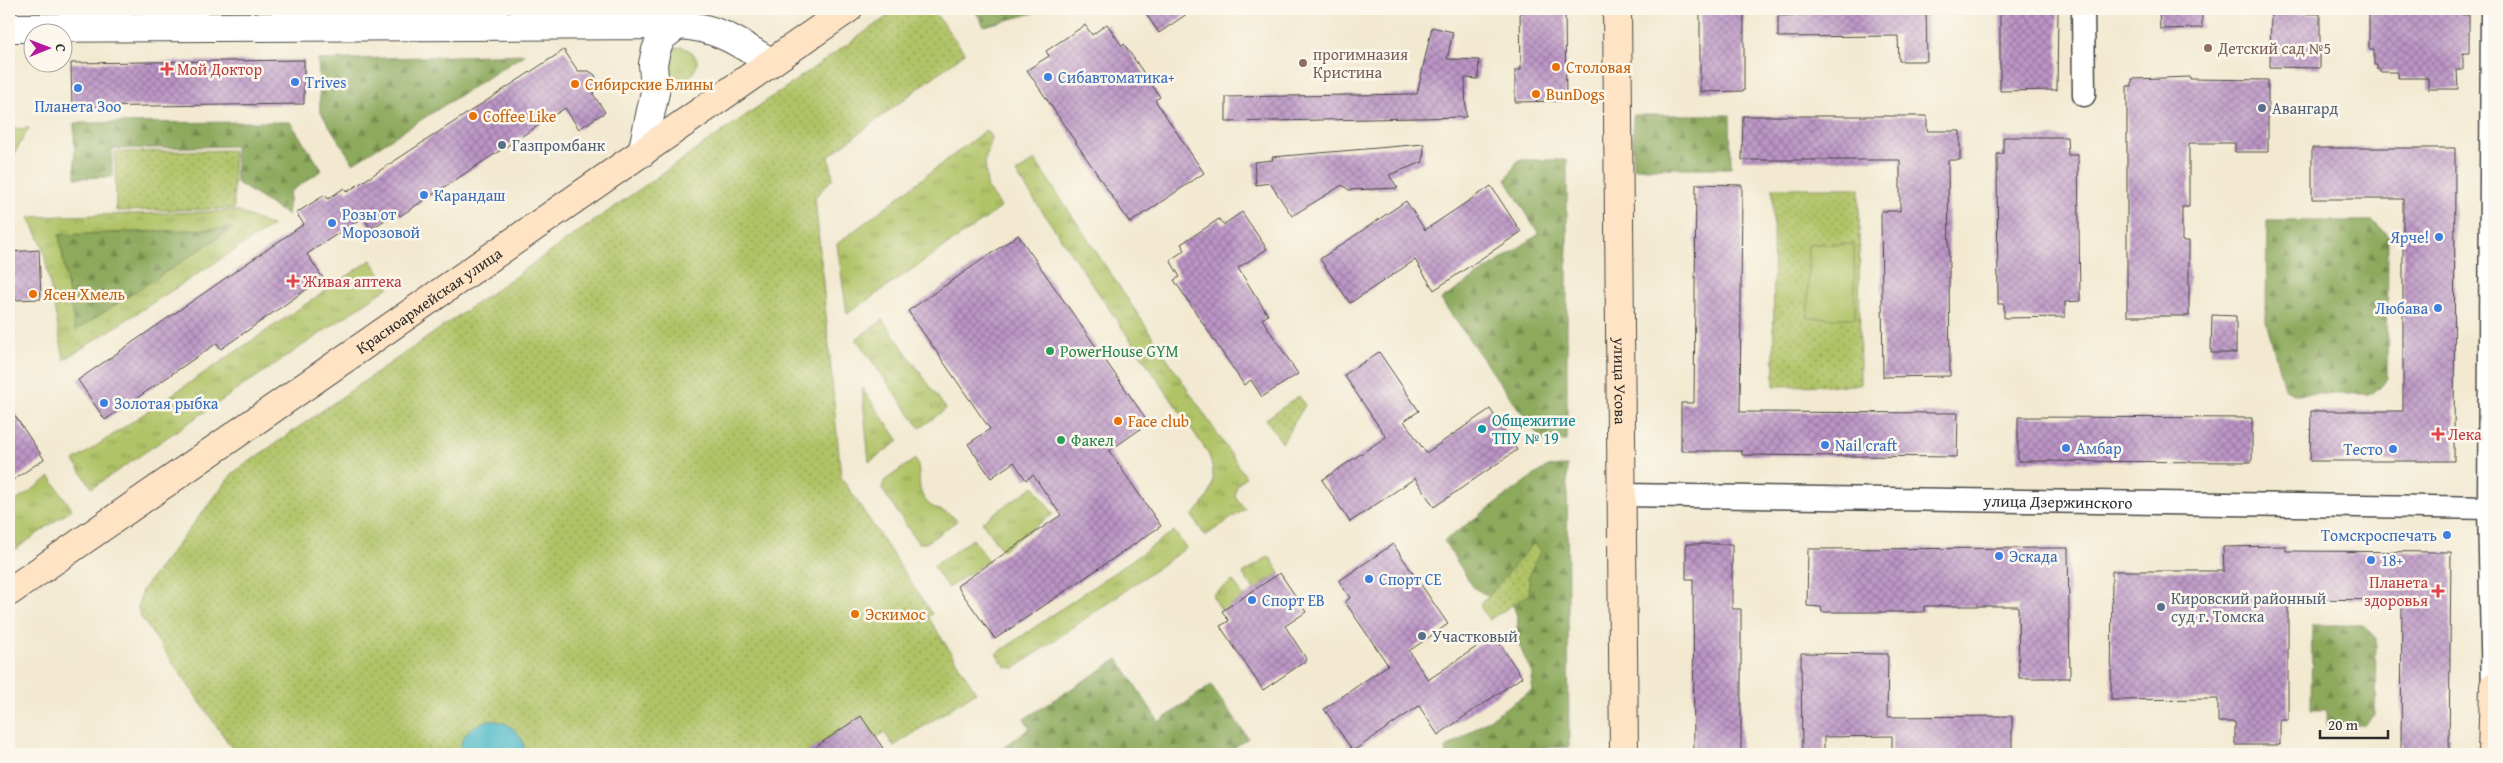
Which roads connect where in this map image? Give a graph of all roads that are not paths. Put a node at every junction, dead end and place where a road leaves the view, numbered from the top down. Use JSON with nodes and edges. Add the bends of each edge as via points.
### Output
{"nodes":[{"id":1,"x":848,"y":9,"type":"edge"},
{"id":2,"x":1617,"y":9,"type":"edge"},
{"id":3,"x":2083,"y":9,"type":"edge"},
{"id":4,"x":2492,"y":9,"type":"edge"},
{"id":5,"x":678,"y":25,"type":"junction"},
{"id":6,"x":9,"y":28,"type":"edge"},
{"id":7,"x":770,"y":62,"type":"junction"},
{"id":8,"x":2084,"y":95,"type":"dead end"},
{"id":9,"x":642,"y":153,"type":"junction"},
{"id":10,"x":1622,"y":495,"type":"junction"},
{"id":11,"x":2491,"y":508,"type":"edge"},
{"id":12,"x":9,"y":592,"type":"edge"},
{"id":13,"x":2494,"y":689,"type":"edge"},
{"id":14,"x":1624,"y":754,"type":"edge"},
{"id":15,"x":2492,"y":754,"type":"edge"}],
"edges":[{"from":1,"to":7,"type":"main road","name":"Красноармейская улица"},
{"from":2,"to":10,"type":"main road","name":"улица Усова"},
{"from":3,"to":8,"type":"street"},
{"from":4,"to":11,"type":"street"},
{"from":5,"to":6,"type":"street"},
{"from":5,"to":7,"type":"street","via":[[717,31]]},
{"from":5,"to":9,"type":"street","via":[[662,37],[656,50],[653,64],[655,92]]},
{"from":7,"to":9,"type":"main road","name":"Красноармейская улица"},
{"from":9,"to":12,"type":"main road","name":"Красноармейская улица"},
{"from":10,"to":11,"type":"street","name":"улица Дзержинского"},
{"from":10,"to":14,"type":"main road","name":"улица Усова"},
{"from":11,"to":13,"type":"street"},
{"from":13,"to":15,"type":"main road"}]}
